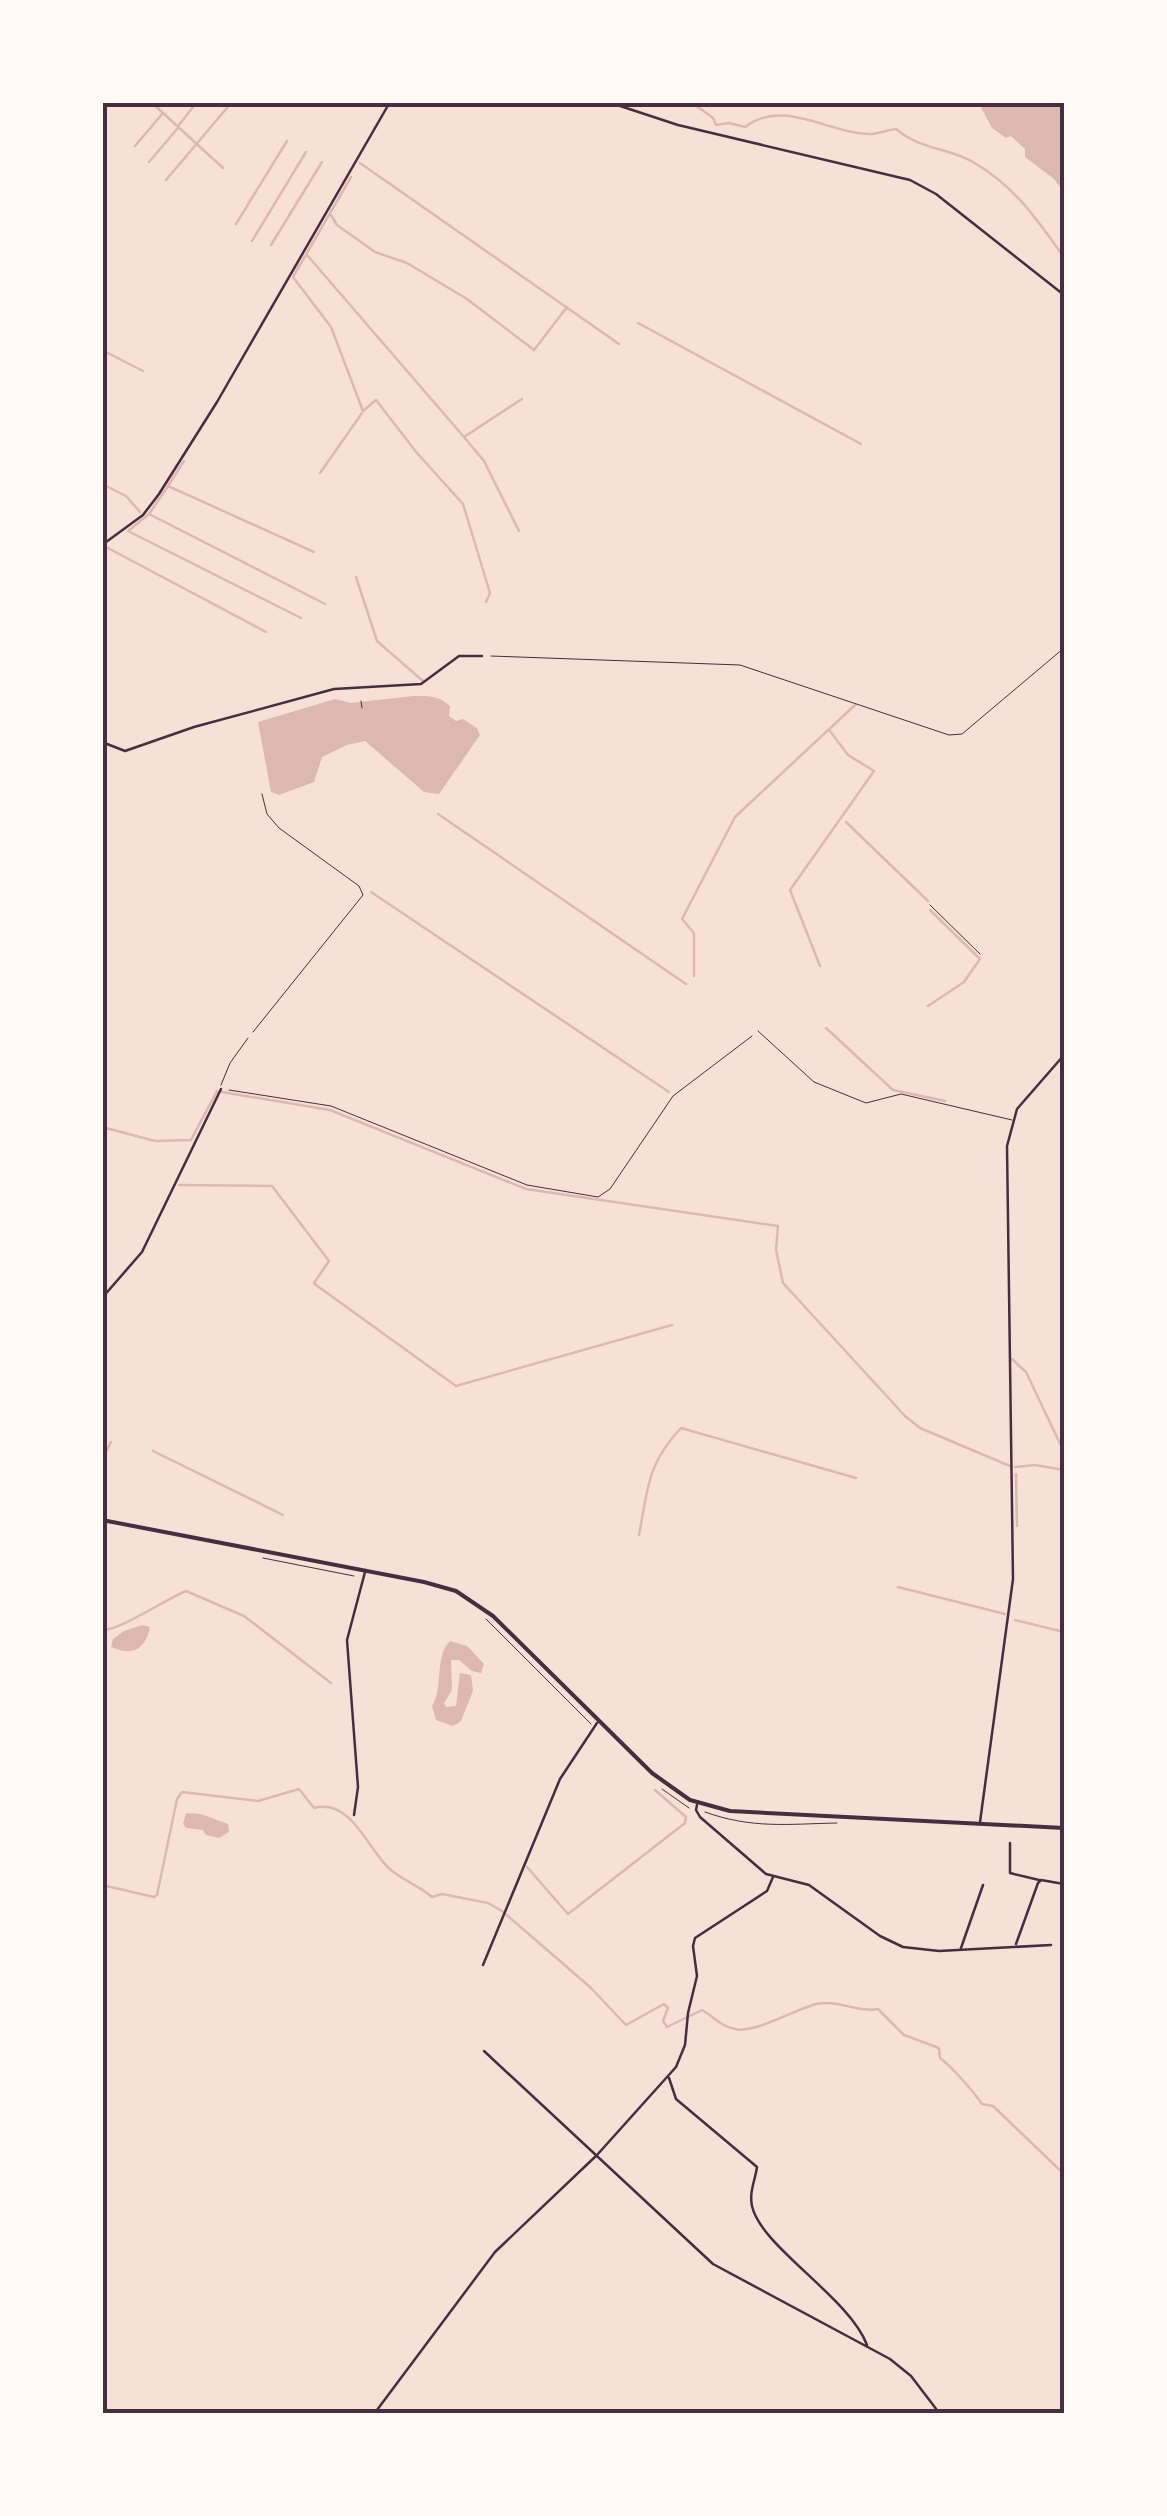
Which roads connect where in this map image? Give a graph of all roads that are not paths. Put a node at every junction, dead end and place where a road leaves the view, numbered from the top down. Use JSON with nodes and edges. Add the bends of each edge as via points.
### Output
{"nodes":[{"id":1,"x":390,"y":102,"type":"edge"},
{"id":2,"x":608,"y":102,"type":"edge"},
{"id":3,"x":1064,"y":295,"type":"edge"},
{"id":4,"x":102,"y":545,"type":"edge"},
{"id":5,"x":482,"y":656,"type":"road end"},
{"id":6,"x":102,"y":742,"type":"edge"},
{"id":7,"x":930,"y":905,"type":"dead end"},
{"id":8,"x":980,"y":954,"type":"dead end"},
{"id":9,"x":758,"y":1032,"type":"road end"},
{"id":10,"x":248,"y":1038,"type":"road end"},
{"id":11,"x":1064,"y":1055,"type":"edge"},
{"id":12,"x":221,"y":1088,"type":"joint"},
{"id":13,"x":1012,"y":1120,"type":"junction"},
{"id":14,"x":102,"y":1298,"type":"edge"},
{"id":15,"x":102,"y":1520,"type":"edge"},
{"id":16,"x":365,"y":1574,"type":"junction"},
{"id":17,"x":599,"y":1720,"type":"junction"},
{"id":18,"x":697,"y":1807,"type":"junction"},
{"id":19,"x":354,"y":1815,"type":"dead end"},
{"id":20,"x":980,"y":1824,"type":"junction"},
{"id":21,"x":1064,"y":1828,"type":"edge"},
{"id":22,"x":1010,"y":1843,"type":"dead end"},
{"id":23,"x":773,"y":1877,"type":"junction"},
{"id":24,"x":1040,"y":1880,"type":"junction"},
{"id":25,"x":1064,"y":1884,"type":"edge"},
{"id":26,"x":983,"y":1885,"type":"dead end"},
{"id":27,"x":1016,"y":1945,"type":"junction"},
{"id":28,"x":1051,"y":1945,"type":"dead end"},
{"id":29,"x":960,"y":1949,"type":"junction"},
{"id":30,"x":483,"y":1965,"type":"dead end"},
{"id":31,"x":484,"y":2050,"type":"dead end"},
{"id":32,"x":668,"y":2078,"type":"junction"},
{"id":33,"x":597,"y":2154,"type":"junction"},
{"id":34,"x":867,"y":2346,"type":"junction"},
{"id":35,"x":374,"y":2414,"type":"edge"},
{"id":36,"x":940,"y":2414,"type":"edge"}],
"edges":[{"from":1,"to":4,"type":"street","via":[[160,494]]},
{"from":2,"to":3,"type":"street","via":[[902,177],[936,194]]},
{"from":5,"to":6,"type":"street","via":[[456,658],[421,684],[334,689],[125,751]]},
{"from":7,"to":8,"type":"lane"},
{"from":9,"to":13,"type":"lane","via":[[814,1082],[866,1103],[901,1094]]},
{"from":10,"to":12,"type":"lane"},
{"from":11,"to":13,"type":"street"},
{"from":12,"to":14,"type":"street","via":[[142,1252]]},
{"from":13,"to":20,"type":"street","via":[[1007,1146],[1013,1580]]},
{"from":15,"to":16,"type":"main road"},
{"from":16,"to":17,"type":"main road","via":[[424,1582],[470,1598]]},
{"from":16,"to":19,"type":"street","via":[[347,1640],[358,1787]]},
{"from":17,"to":18,"type":"main road"},
{"from":17,"to":30,"type":"street","via":[[560,1779]]},
{"from":18,"to":20,"type":"main road"},
{"from":18,"to":23,"type":"street"},
{"from":20,"to":21,"type":"main road"},
{"from":22,"to":24,"type":"street","via":[[1010,1873]]},
{"from":23,"to":29,"type":"street","via":[[809,1886],[903,1946]]},
{"from":23,"to":32,"type":"street","via":[[767,1890],[696,1938],[698,1976],[681,2056]]},
{"from":24,"to":25,"type":"street"},
{"from":24,"to":27,"type":"street"},
{"from":26,"to":29,"type":"street"},
{"from":27,"to":28,"type":"street"},
{"from":27,"to":29,"type":"street"},
{"from":31,"to":33,"type":"street"},
{"from":32,"to":33,"type":"street"},
{"from":32,"to":34,"type":"street","via":[[676,2099],[757,2168],[751,2196],[758,2221],[855,2323]]},
{"from":33,"to":34,"type":"street","via":[[713,2264]]},
{"from":33,"to":35,"type":"street","via":[[495,2252]]},
{"from":34,"to":36,"type":"street","via":[[902,2368]]}]}
